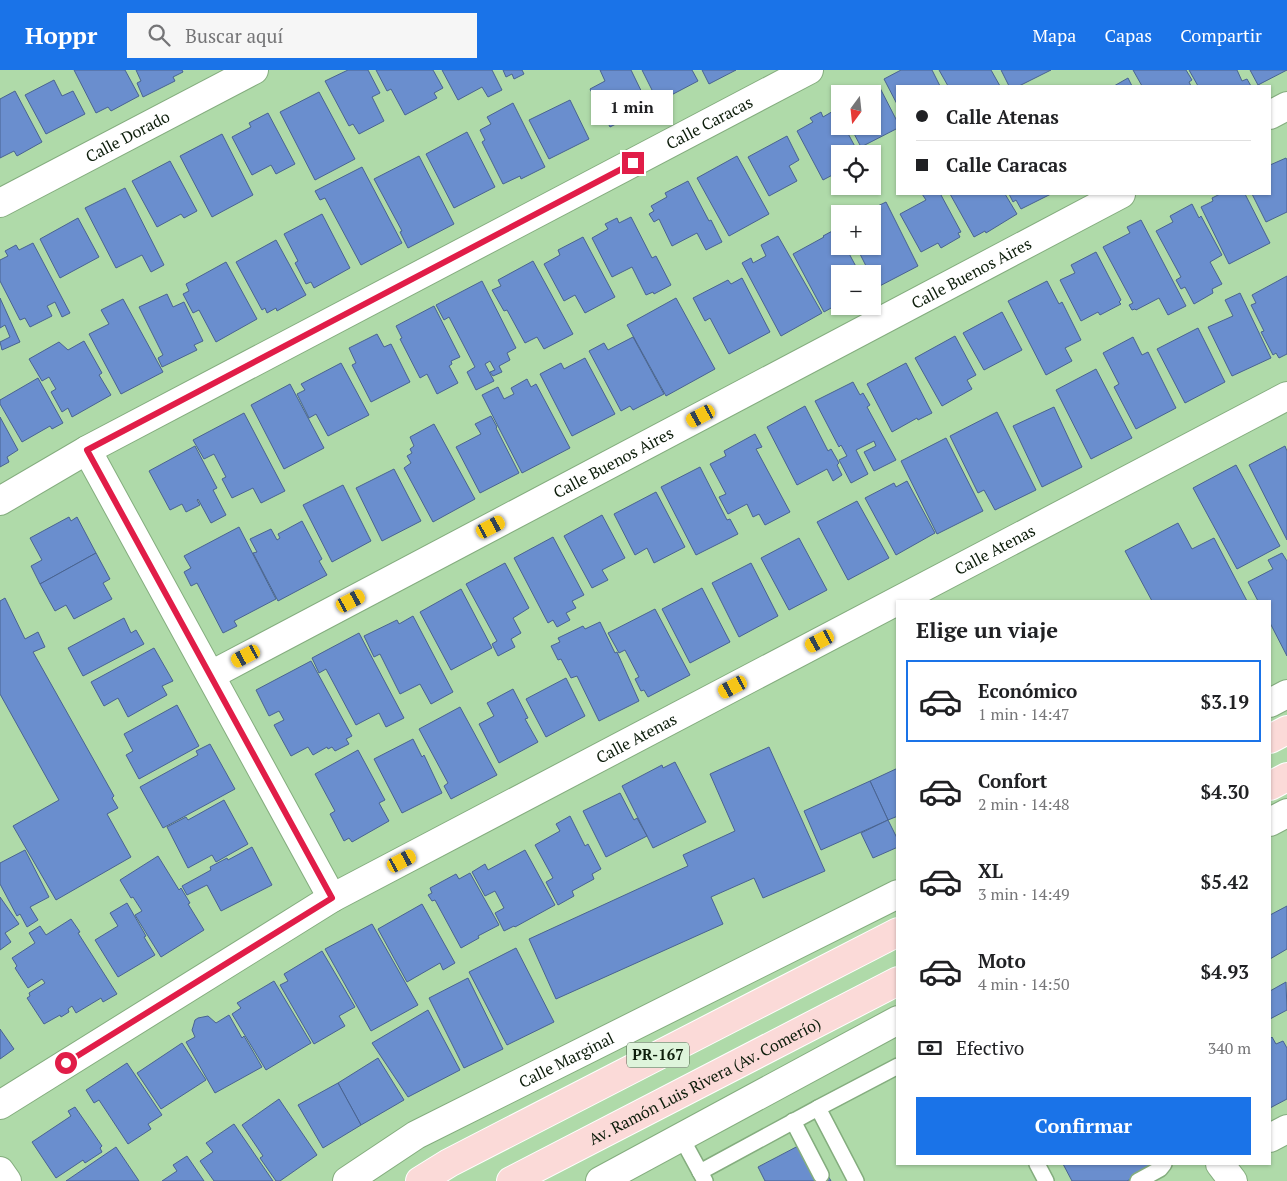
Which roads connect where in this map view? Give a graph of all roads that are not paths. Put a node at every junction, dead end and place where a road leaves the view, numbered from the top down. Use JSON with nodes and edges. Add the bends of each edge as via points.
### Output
{"nodes":[{"id":1,"x":254,"y":70,"type":"edge"},
{"id":2,"x":809,"y":70,"type":"edge"},
{"id":3,"x":1287,"y":106,"type":"edge"},
{"id":4,"x":1271,"y":114,"type":"edge"},
{"id":5,"x":1119,"y":195,"type":"edge"},
{"id":6,"x":0,"y":203,"type":"edge"},
{"id":7,"x":1287,"y":396,"type":"edge"},
{"id":8,"x":87,"y":450,"type":"junction"},
{"id":9,"x":0,"y":501,"type":"edge"},
{"id":10,"x":921,"y":595,"type":"edge"},
{"id":11,"x":896,"y":608,"type":"edge"},
{"id":12,"x":211,"y":675,"type":"junction"},
{"id":13,"x":1287,"y":694,"type":"edge"},
{"id":14,"x":1271,"y":702,"type":"edge"},
{"id":15,"x":1287,"y":730,"type":"edge"},
{"id":16,"x":1271,"y":738,"type":"edge"},
{"id":17,"x":1287,"y":777,"type":"edge"},
{"id":18,"x":1271,"y":785,"type":"edge"},
{"id":19,"x":1287,"y":813,"type":"edge"},
{"id":20,"x":1271,"y":821,"type":"edge"},
{"id":21,"x":896,"y":895,"type":"edge"},
{"id":22,"x":332,"y":898,"type":"junction"},
{"id":23,"x":896,"y":933,"type":"edge"},
{"id":24,"x":896,"y":982,"type":"edge"},
{"id":25,"x":896,"y":1021,"type":"edge"},
{"id":26,"x":896,"y":1067,"type":"edge"},
{"id":27,"x":0,"y":1105,"type":"edge"},
{"id":28,"x":818,"y":1108,"type":"junction"},
{"id":29,"x":793,"y":1121,"type":"junction"},
{"id":30,"x":1287,"y":1129,"type":"edge"},
{"id":31,"x":1271,"y":1137,"type":"edge"},
{"id":32,"x":681,"y":1138,"type":"junction"},
{"id":33,"x":1038,"y":1165,"type":"edge"},
{"id":34,"x":1163,"y":1165,"type":"edge"},
{"id":35,"x":1221,"y":1165,"type":"edge"},
{"id":36,"x":0,"y":1171,"type":"edge"},
{"id":37,"x":821,"y":1175,"type":"dead end"},
{"id":38,"x":702,"y":1176,"type":"edge"},
{"id":39,"x":7,"y":1181,"type":"edge"},
{"id":40,"x":347,"y":1181,"type":"edge"},
{"id":41,"x":420,"y":1181,"type":"edge"},
{"id":42,"x":511,"y":1181,"type":"edge"},
{"id":43,"x":600,"y":1181,"type":"edge"},
{"id":44,"x":856,"y":1181,"type":"edge"},
{"id":45,"x":1046,"y":1181,"type":"edge"},
{"id":46,"x":1138,"y":1181,"type":"edge"},
{"id":47,"x":1233,"y":1181,"type":"edge"}],
"edges":[{"from":1,"to":6,"type":"street","name":"Calle Dorado"},
{"from":2,"to":8,"type":"street","name":"Calle Caracas"},
{"from":3,"to":4,"type":"street"},
{"from":5,"to":12,"type":"street","name":"Calle Buenos Aires"},
{"from":7,"to":10,"type":"street","name":"Calle Atenas"},
{"from":8,"to":9,"type":"street","name":"Calle Caracas"},
{"from":8,"to":12,"type":"street"},
{"from":11,"to":22,"type":"street","name":"Calle Atenas"},
{"from":12,"to":22,"type":"street"},
{"from":13,"to":14,"type":"street"},
{"from":15,"to":16,"type":"main road"},
{"from":17,"to":18,"type":"main road"},
{"from":19,"to":20,"type":"street"},
{"from":21,"to":40,"type":"street","name":"Calle Marginal","via":[[416,1134]]},
{"from":22,"to":27,"type":"street","name":"Calle Atenas"},
{"from":23,"to":41,"type":"main road","number":"PR-167","via":[[448,1163]]},
{"from":24,"to":42,"type":"main road","name":"Av. Ramón Luis Rivera (Av. Comerío)","number":"PR-167"},
{"from":25,"to":32,"type":"street"},
{"from":26,"to":28,"type":"lane"},
{"from":28,"to":29,"type":"lane"},
{"from":28,"to":44,"type":"lane"},
{"from":29,"to":37,"type":"lane"},
{"from":29,"to":38,"type":"lane"},
{"from":30,"to":31,"type":"street"},
{"from":32,"to":38,"type":"lane"},
{"from":32,"to":43,"type":"street"},
{"from":33,"to":45,"type":"lane"},
{"from":34,"to":46,"type":"lane"},
{"from":35,"to":47,"type":"street"},
{"from":36,"to":39,"type":"street"}]}
